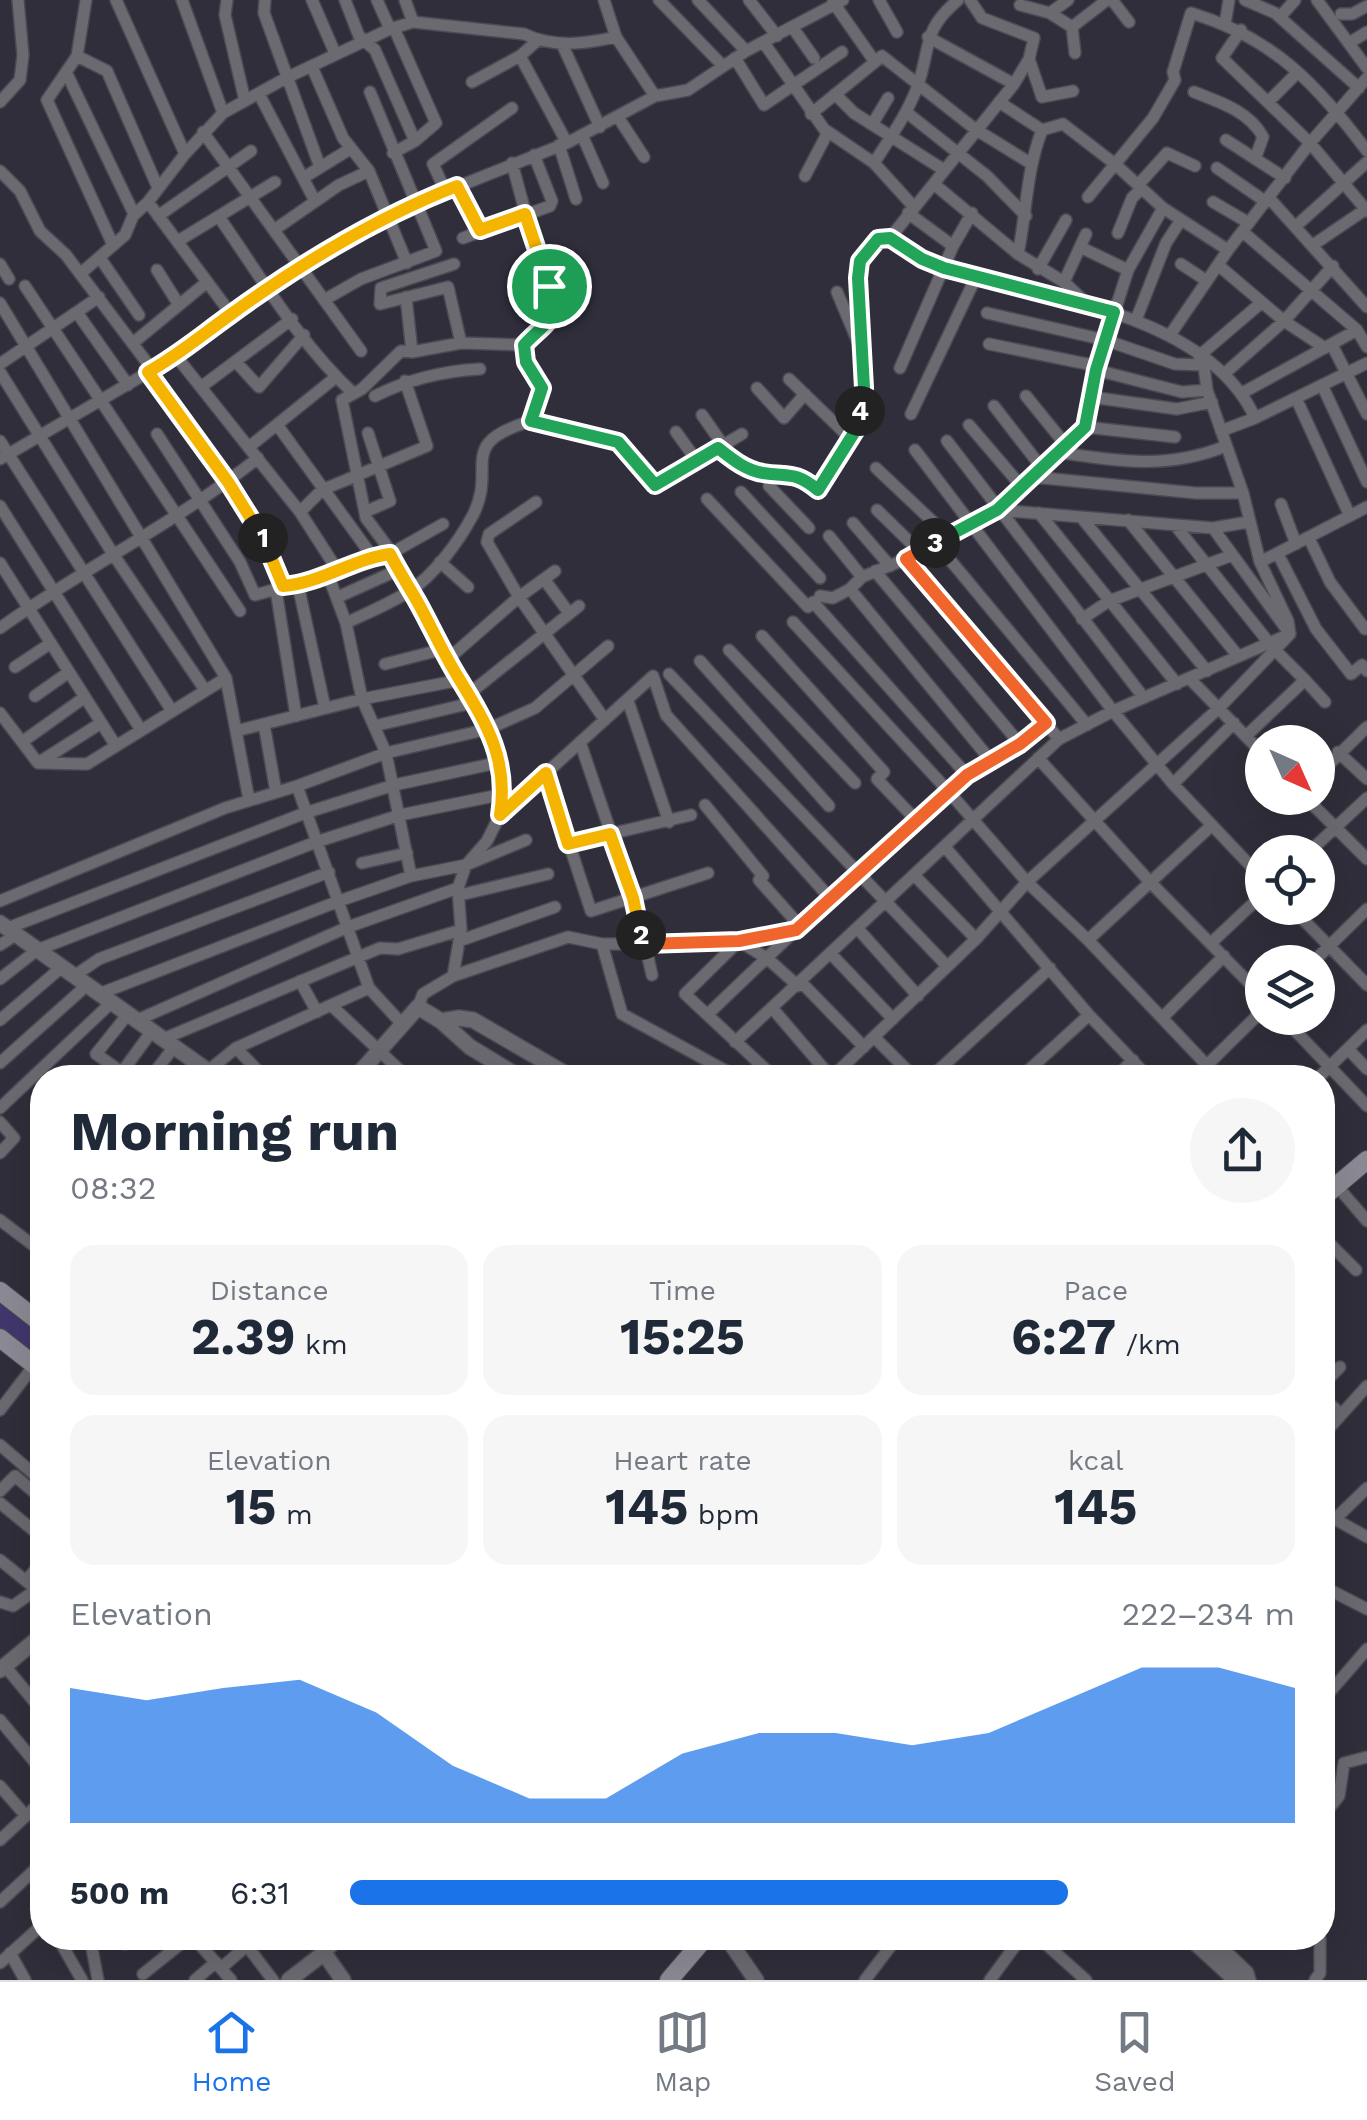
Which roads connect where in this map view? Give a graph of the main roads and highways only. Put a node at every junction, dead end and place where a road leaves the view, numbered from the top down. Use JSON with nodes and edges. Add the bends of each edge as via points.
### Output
{"nodes":[{"id":1,"x":1367,"y":1160,"type":"edge"},
{"id":2,"x":1335,"y":1185,"type":"edge"},
{"id":3,"x":0,"y":1291,"type":"edge"},
{"id":4,"x":30,"y":1315,"type":"edge"},
{"id":5,"x":0,"y":1338,"type":"edge"},
{"id":6,"x":30,"y":1357,"type":"edge"},
{"id":7,"x":694,"y":1950,"type":"edge"},
{"id":8,"x":668,"y":1980,"type":"edge"}],
"edges":[{"from":1,"to":2,"type":"main road"},
{"from":3,"to":4,"type":"main road"},
{"from":5,"to":6,"type":"main road"},
{"from":7,"to":8,"type":"main road"}]}
